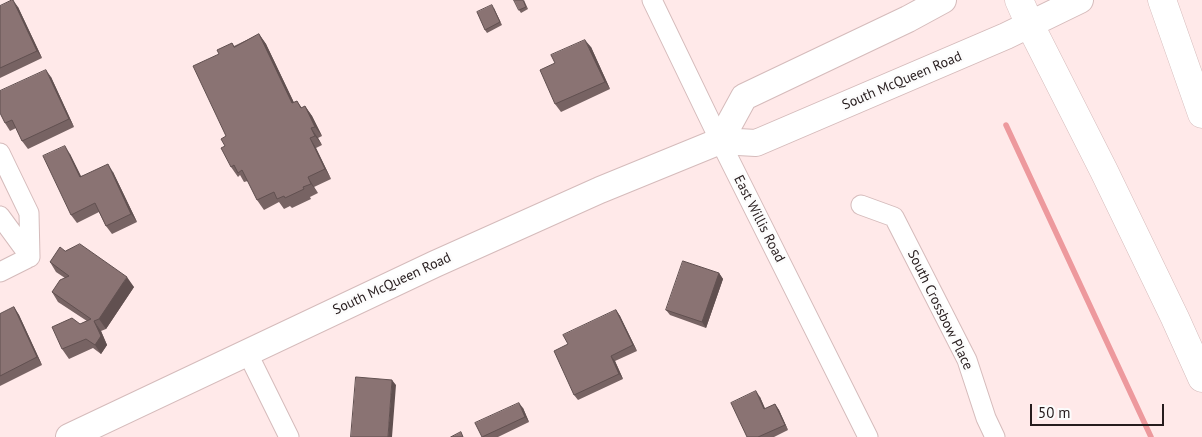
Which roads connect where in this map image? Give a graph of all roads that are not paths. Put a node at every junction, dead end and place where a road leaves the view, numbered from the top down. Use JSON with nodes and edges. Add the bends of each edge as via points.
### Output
{"nodes":[{"id":1,"x":652,"y":0,"type":"edge"},
{"id":2,"x":943,"y":0,"type":"edge"},
{"id":3,"x":1019,"y":0,"type":"edge"},
{"id":4,"x":1162,"y":0,"type":"edge"},
{"id":5,"x":1074,"y":3,"type":"edge"},
{"id":6,"x":1030,"y":25,"type":"junction"},
{"id":7,"x":1202,"y":114,"type":"edge"},
{"id":8,"x":720,"y":141,"type":"junction"},
{"id":9,"x":0,"y":154,"type":"edge"},
{"id":10,"x":861,"y":205,"type":"dead end"},
{"id":11,"x":0,"y":216,"type":"edge"},
{"id":12,"x":30,"y":257,"type":"junction"},
{"id":13,"x":0,"y":272,"type":"edge"},
{"id":14,"x":247,"y":352,"type":"junction"},
{"id":15,"x":1202,"y":378,"type":"edge"},
{"id":16,"x":69,"y":437,"type":"edge"},
{"id":17,"x":289,"y":437,"type":"edge"},
{"id":18,"x":868,"y":437,"type":"edge"},
{"id":19,"x":995,"y":437,"type":"edge"}],
"edges":[{"from":1,"to":8,"type":"street","name":"East Willis Road"},
{"from":2,"to":8,"type":"main road","via":[[744,97]]},
{"from":3,"to":6,"type":"highway"},
{"from":4,"to":7,"type":"highway"},
{"from":5,"to":6,"type":"main road","name":"South McQueen Road"},
{"from":6,"to":8,"type":"main road","name":"South McQueen Road","via":[[756,143]]},
{"from":6,"to":15,"type":"highway","via":[[1108,179]]},
{"from":8,"to":14,"type":"main road","name":"South McQueen Road","via":[[518,226]]},
{"from":8,"to":18,"type":"street","name":"East Willis Road"},
{"from":9,"to":12,"type":"street","via":[[29,213]]},
{"from":10,"to":19,"type":"street","name":"South Crossbow Place","via":[[894,217],[967,360]]},
{"from":11,"to":12,"type":"street"},
{"from":12,"to":13,"type":"street"},
{"from":14,"to":16,"type":"main road","name":"South McQueen Road"},
{"from":14,"to":17,"type":"street"}]}
